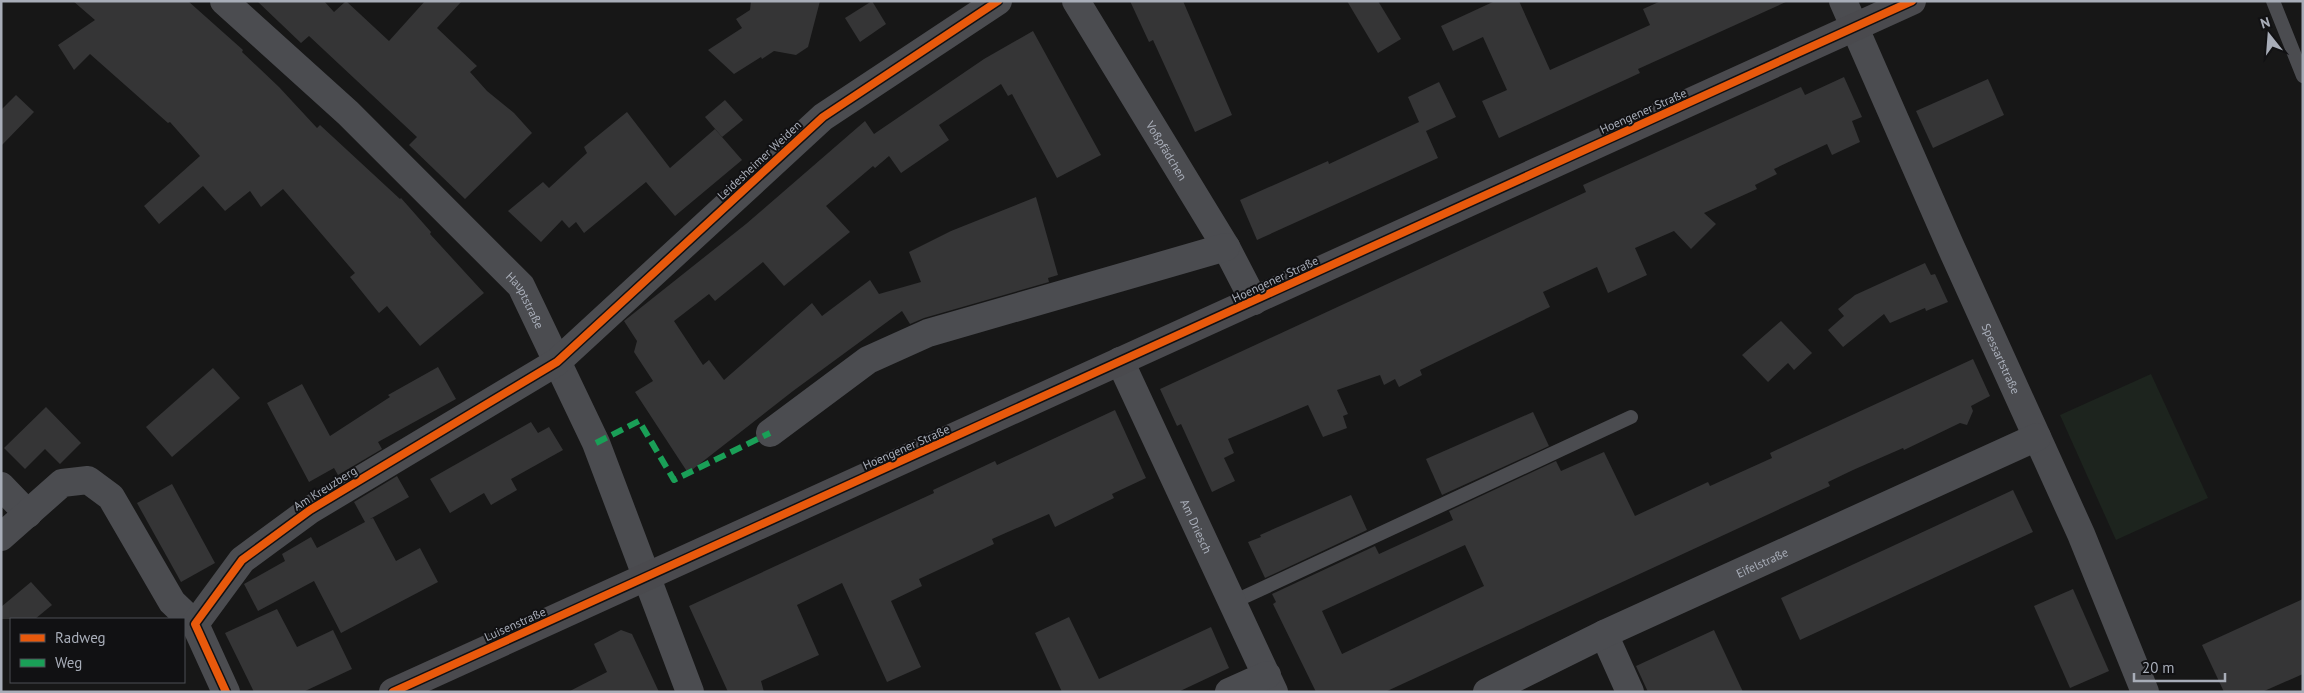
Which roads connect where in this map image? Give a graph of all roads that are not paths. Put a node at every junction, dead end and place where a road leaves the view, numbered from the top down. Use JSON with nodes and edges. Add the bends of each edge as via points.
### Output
{"nodes":[{"id":1,"x":224,"y":1,"type":"edge"},
{"id":2,"x":998,"y":1,"type":"edge"},
{"id":3,"x":1076,"y":1,"type":"edge"},
{"id":4,"x":1844,"y":1,"type":"edge"},
{"id":5,"x":1912,"y":1,"type":"edge"},
{"id":6,"x":2273,"y":1,"type":"edge"},
{"id":7,"x":1855,"y":28,"type":"junction"},
{"id":8,"x":2303,"y":76,"type":"edge"},
{"id":9,"x":1226,"y":247,"type":"junction"},
{"id":10,"x":1254,"y":301,"type":"junction"},
{"id":11,"x":1120,"y":361,"type":"junction"},
{"id":12,"x":556,"y":362,"type":"junction"},
{"id":13,"x":1631,"y":417,"type":"dead end"},
{"id":14,"x":770,"y":433,"type":"dead end"},
{"id":15,"x":2037,"y":437,"type":"junction"},
{"id":16,"x":1,"y":486,"type":"edge"},
{"id":17,"x":28,"y":514,"type":"junction"},
{"id":18,"x":1,"y":537,"type":"edge"},
{"id":19,"x":647,"y":577,"type":"junction"},
{"id":20,"x":1231,"y":603,"type":"junction"},
{"id":21,"x":195,"y":624,"type":"junction"},
{"id":22,"x":1604,"y":634,"type":"junction"},
{"id":23,"x":1270,"y":684,"type":"edge"},
{"id":24,"x":226,"y":692,"type":"edge"},
{"id":25,"x":393,"y":692,"type":"edge"},
{"id":26,"x":690,"y":692,"type":"edge"},
{"id":27,"x":1229,"y":692,"type":"edge"},
{"id":28,"x":1487,"y":692,"type":"edge"},
{"id":29,"x":1630,"y":692,"type":"edge"},
{"id":30,"x":2145,"y":692,"type":"edge"}],
"edges":[{"from":1,"to":12,"type":"street","name":"Hauptstraße","via":[[348,112],[521,286]]},
{"from":2,"to":12,"type":"street","name":"Leidesheimer Weiden","via":[[823,117]]},
{"from":3,"to":9,"type":"street","name":"Voßpfädchen"},
{"from":4,"to":7,"type":"street","name":"Spessartstraße"},
{"from":5,"to":7,"type":"main road","name":"Hoengener Straße"},
{"from":6,"to":8,"type":"lane"},
{"from":7,"to":10,"type":"main road","name":"Hoengener Straße"},
{"from":7,"to":15,"type":"street","name":"Spessartstraße"},
{"from":9,"to":10,"type":"street","name":"Voßpfädchen"},
{"from":9,"to":14,"type":"street","via":[[928,333],[868,360]]},
{"from":10,"to":11,"type":"main road","name":"Hoengener Straße"},
{"from":11,"to":19,"type":"main road","name":"Hoengener Straße"},
{"from":11,"to":20,"type":"street","name":"Am Driesch"},
{"from":12,"to":19,"type":"street","name":"Hauptstraße","via":[[596,443]]},
{"from":12,"to":21,"type":"street","name":"Am Kreuzberg","via":[[310,510],[242,560]]},
{"from":13,"to":20,"type":"lane"},
{"from":15,"to":22,"type":"street","name":"Eifelstraße"},
{"from":15,"to":30,"type":"street","name":"Spessartstraße","via":[[2081,534]]},
{"from":16,"to":17,"type":"street"},
{"from":17,"to":18,"type":"street"},
{"from":17,"to":21,"type":"street","via":[[62,483],[88,480],[111,497],[172,602]]},
{"from":19,"to":25,"type":"main road","name":"Luisenstraße"},
{"from":19,"to":26,"type":"street","name":"Hauptstraße"},
{"from":20,"to":23,"type":"street","name":"Am Driesch"},
{"from":21,"to":24,"type":"street"},
{"from":22,"to":28,"type":"street","name":"Eifelstraße"},
{"from":22,"to":29,"type":"street"},
{"from":23,"to":27,"type":"street"}]}
